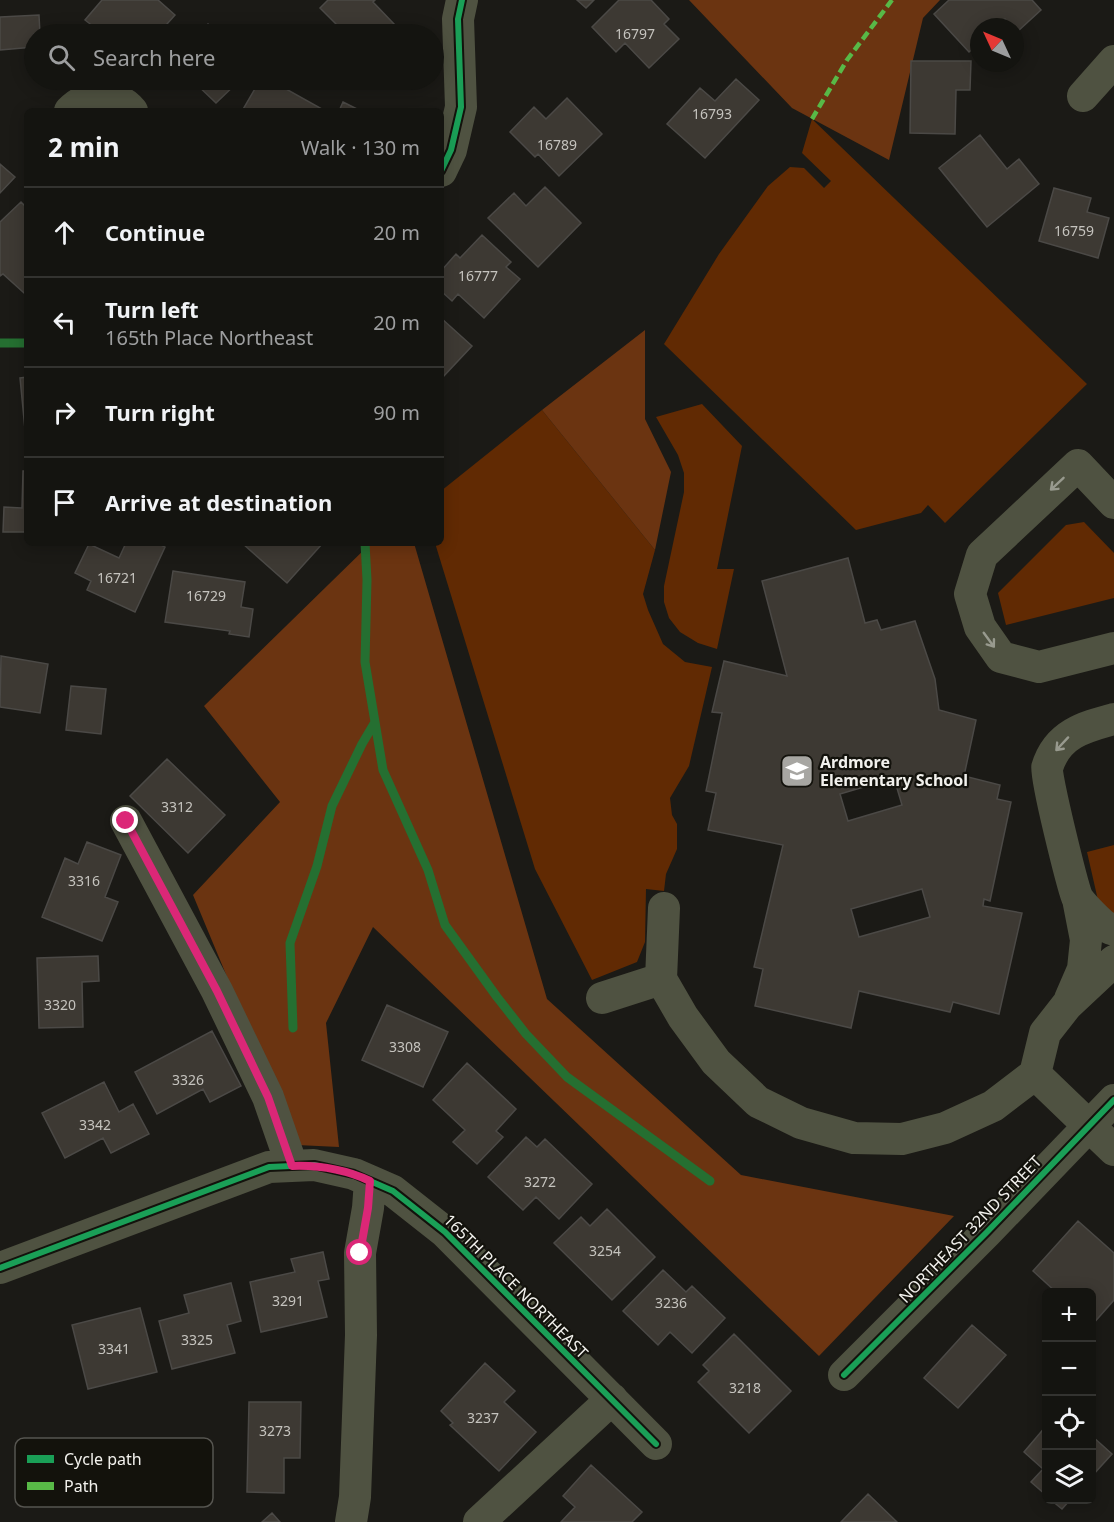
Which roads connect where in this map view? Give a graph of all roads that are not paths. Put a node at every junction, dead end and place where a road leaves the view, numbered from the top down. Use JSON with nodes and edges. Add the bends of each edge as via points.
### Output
{"nodes":[{"id":1,"x":462,"y":0,"type":"edge"},
{"id":2,"x":1114,"y":61,"type":"edge"},
{"id":3,"x":1083,"y":96,"type":"dead end"},
{"id":4,"x":73,"y":108,"type":"edge"},
{"id":5,"x":130,"y":108,"type":"edge"},
{"id":6,"x":444,"y":165,"type":"edge"},
{"id":7,"x":1114,"y":503,"type":"edge"},
{"id":8,"x":1114,"y":648,"type":"edge"},
{"id":9,"x":1114,"y":719,"type":"edge"},
{"id":10,"x":126,"y":821,"type":"dead end"},
{"id":11,"x":1078,"y":899,"type":"junction"},
{"id":12,"x":664,"y":908,"type":"dead end"},
{"id":13,"x":1114,"y":930,"type":"edge"},
{"id":14,"x":1114,"y":961,"type":"edge"},
{"id":15,"x":661,"y":978,"type":"junction"},
{"id":16,"x":602,"y":998,"type":"dead end"},
{"id":17,"x":1067,"y":1005,"type":"junction"},
{"id":18,"x":1035,"y":1074,"type":"junction"},
{"id":19,"x":1114,"y":1100,"type":"edge"},
{"id":20,"x":1089,"y":1126,"type":"junction"},
{"id":21,"x":1114,"y":1150,"type":"edge"},
{"id":22,"x":292,"y":1166,"type":"junction"},
{"id":23,"x":370,"y":1181,"type":"junction"},
{"id":24,"x":0,"y":1268,"type":"edge"},
{"id":25,"x":844,"y":1375,"type":"dead end"},
{"id":26,"x":612,"y":1399,"type":"junction"},
{"id":27,"x":656,"y":1444,"type":"dead end"},
{"id":28,"x":351,"y":1522,"type":"edge"},
{"id":29,"x":479,"y":1522,"type":"edge"}],
"edges":[{"from":1,"to":6,"type":"street","via":[[458,19],[461,107],[452,150]]},
{"from":2,"to":3,"type":"street"},
{"from":4,"to":5,"type":"street","via":[[88,98],[103,97],[117,99]]},
{"from":7,"to":8,"type":"street","one_way":true,"via":[[1078,465],[982,555],[970,594],[980,627],[1001,657],[1039,667]]},
{"from":9,"to":11,"type":"street","one_way":true,"via":[[1084,728],[1064,740],[1046,770]]},
{"from":10,"to":22,"type":"street","via":[[217,991],[268,1097]]},
{"from":11,"to":13,"type":"street","via":[[1102,924]]},
{"from":11,"to":17,"type":"street","via":[[1086,940],[1083,969]]},
{"from":12,"to":15,"type":"street"},
{"from":14,"to":17,"type":"street"},
{"from":15,"to":16,"type":"street"},
{"from":15,"to":18,"type":"street","via":[[716,1062],[758,1102],[801,1123],[854,1138],[902,1139],[945,1128],[993,1106]]},
{"from":17,"to":18,"type":"street","via":[[1045,1034]]},
{"from":18,"to":20,"type":"street"},
{"from":19,"to":20,"type":"street","name":"NORTHEAST 32ND STREET"},
{"from":20,"to":21,"type":"street"},
{"from":20,"to":25,"type":"street","name":"NORTHEAST 32ND STREET"},
{"from":22,"to":23,"type":"street","name":"165TH PLACE NORTHEAST","via":[[314,1165]]},
{"from":22,"to":24,"type":"street","name":"165TH PLACE NORTHEAST","via":[[269,1167]]},
{"from":23,"to":26,"type":"street","name":"165TH PLACE NORTHEAST","via":[[393,1191],[445,1232]]},
{"from":23,"to":28,"type":"street","via":[[360,1253],[355,1497]]},
{"from":26,"to":27,"type":"street","name":"165TH PLACE NORTHEAST"},
{"from":26,"to":29,"type":"street"}]}
